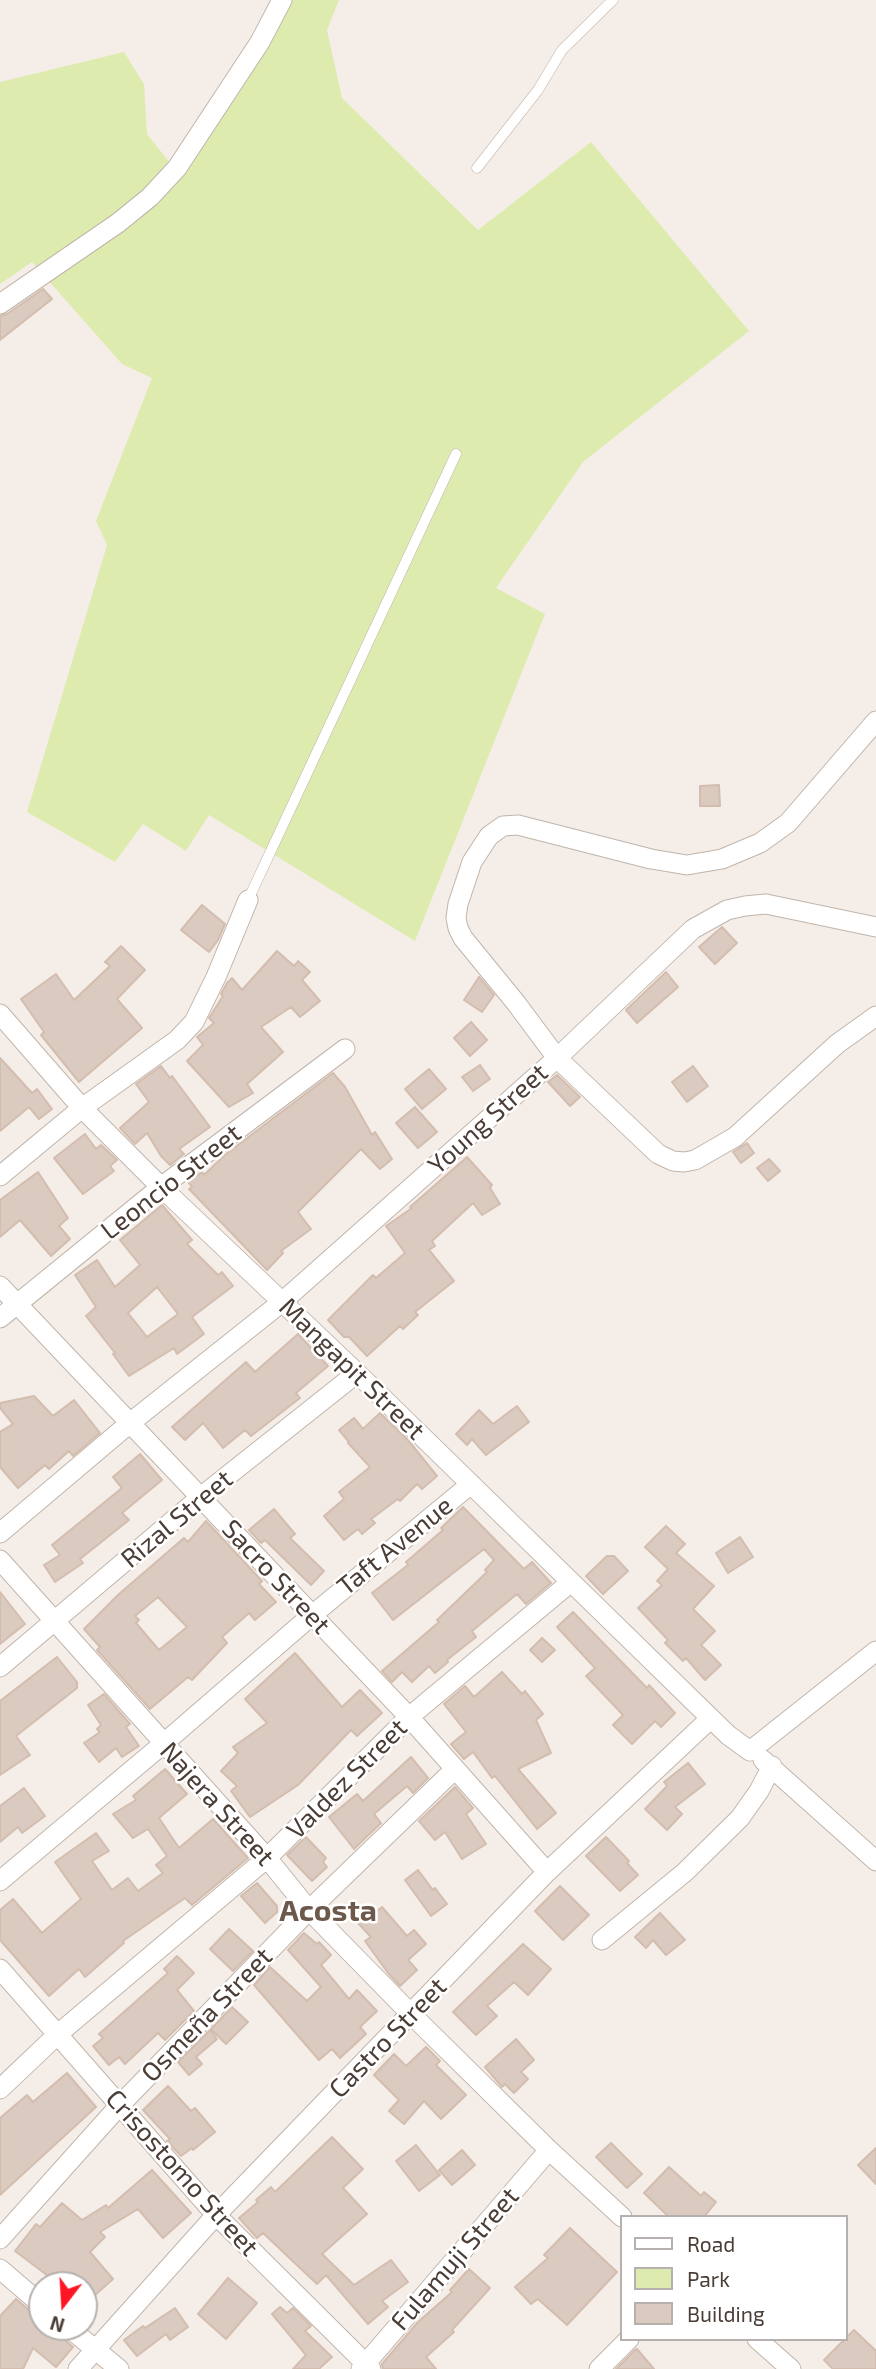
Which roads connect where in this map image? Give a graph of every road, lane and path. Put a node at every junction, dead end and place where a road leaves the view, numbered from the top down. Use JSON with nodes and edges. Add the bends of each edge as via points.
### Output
{"nodes":[{"id":1,"x":282,"y":0,"type":"edge"},
{"id":2,"x":613,"y":0,"type":"edge"},
{"id":3,"x":477,"y":168,"type":"dead end"},
{"id":4,"x":0,"y":304,"type":"edge"},
{"id":5,"x":456,"y":453,"type":"dead end"},
{"id":6,"x":876,"y":721,"type":"edge"},
{"id":7,"x":248,"y":900,"type":"joint"},
{"id":8,"x":876,"y":927,"type":"edge"},
{"id":9,"x":876,"y":1016,"type":"edge"},
{"id":10,"x":2,"y":1020,"type":"edge"},
{"id":11,"x":345,"y":1049,"type":"dead end"},
{"id":12,"x":557,"y":1058,"type":"junction"},
{"id":13,"x":82,"y":1108,"type":"junction"},
{"id":14,"x":0,"y":1176,"type":"edge"},
{"id":15,"x":161,"y":1187,"type":"junction"},
{"id":16,"x":0,"y":1286,"type":"edge"},
{"id":17,"x":282,"y":1301,"type":"junction"},
{"id":18,"x":18,"y":1304,"type":"junction"},
{"id":19,"x":0,"y":1318,"type":"edge"},
{"id":20,"x":357,"y":1373,"type":"junction"},
{"id":21,"x":130,"y":1423,"type":"junction"},
{"id":22,"x":471,"y":1485,"type":"junction"},
{"id":23,"x":202,"y":1496,"type":"junction"},
{"id":24,"x":0,"y":1533,"type":"edge"},
{"id":25,"x":0,"y":1560,"type":"edge"},
{"id":26,"x":571,"y":1582,"type":"junction"},
{"id":27,"x":311,"y":1616,"type":"junction"},
{"id":28,"x":55,"y":1623,"type":"junction"},
{"id":29,"x":876,"y":1651,"type":"edge"},
{"id":30,"x":0,"y":1667,"type":"edge"},
{"id":31,"x":409,"y":1717,"type":"junction"},
{"id":32,"x":710,"y":1719,"type":"junction"},
{"id":33,"x":163,"y":1744,"type":"junction"},
{"id":34,"x":750,"y":1751,"type":"junction"},
{"id":35,"x":772,"y":1766,"type":"junction"},
{"id":36,"x":454,"y":1770,"type":"junction"},
{"id":37,"x":267,"y":1858,"type":"junction"},
{"id":38,"x":876,"y":1861,"type":"edge"},
{"id":39,"x":547,"y":1872,"type":"junction"},
{"id":40,"x":0,"y":1881,"type":"edge"},
{"id":41,"x":310,"y":1910,"type":"junction"},
{"id":42,"x":602,"y":1940,"type":"dead end"},
{"id":43,"x":0,"y":1969,"type":"edge"},
{"id":44,"x":411,"y":2014,"type":"junction"},
{"id":45,"x":58,"y":2034,"type":"junction"},
{"id":46,"x":0,"y":2089,"type":"edge"},
{"id":47,"x":120,"y":2105,"type":"junction"},
{"id":48,"x":549,"y":2150,"type":"junction"},
{"id":49,"x":216,"y":2215,"type":"junction"},
{"id":50,"x":620,"y":2215,"type":"edge"},
{"id":51,"x":0,"y":2239,"type":"edge"},
{"id":52,"x":0,"y":2269,"type":"edge"},
{"id":53,"x":28,"y":2293,"type":"edge"},
{"id":54,"x":84,"y":2341,"type":"edge"},
{"id":55,"x":627,"y":2341,"type":"edge"},
{"id":56,"x":759,"y":2341,"type":"edge"},
{"id":57,"x":94,"y":2350,"type":"junction"},
{"id":58,"x":366,"y":2367,"type":"edge"},
{"id":59,"x":78,"y":2369,"type":"edge"},
{"id":60,"x":119,"y":2369,"type":"edge"},
{"id":61,"x":599,"y":2369,"type":"edge"},
{"id":62,"x":791,"y":2369,"type":"edge"}],
"edges":[{"from":1,"to":4,"type":"street","via":[[261,42],[177,168],[118,223]]},
{"from":2,"to":3,"type":"lane","via":[[562,50],[538,90]]},
{"from":5,"to":7,"type":"lane"},
{"from":6,"to":12,"type":"street","name":"Young Street","via":[[788,823],[760,843],[722,859],[687,865],[651,859],[518,825],[503,826],[489,836],[472,862],[458,904],[458,928]]},
{"from":7,"to":13,"type":"street","via":[[194,1022],[177,1040]]},
{"from":8,"to":12,"type":"street","via":[[766,904],[727,910],[693,929]]},
{"from":9,"to":12,"type":"street","via":[[837,1044],[735,1137],[684,1162],[658,1154]]},
{"from":10,"to":13,"type":"street","name":"Mangapit Street"},
{"from":11,"to":15,"type":"street","name":"Leoncio Street"},
{"from":12,"to":17,"type":"street","name":"Young Street"},
{"from":13,"to":14,"type":"street"},
{"from":13,"to":15,"type":"street","name":"Mangapit Street"},
{"from":15,"to":17,"type":"street","name":"Mangapit Street"},
{"from":15,"to":18,"type":"street","name":"Leoncio Street"},
{"from":16,"to":18,"type":"street","name":"Sacro Street"},
{"from":17,"to":20,"type":"street","name":"Mangapit Street"},
{"from":17,"to":21,"type":"street","name":"Young Street"},
{"from":18,"to":19,"type":"street","name":"Leoncio Street"},
{"from":18,"to":21,"type":"street","name":"Sacro Street"},
{"from":20,"to":22,"type":"street","name":"Mangapit Street"},
{"from":20,"to":23,"type":"street","name":"Rizal Street"},
{"from":21,"to":23,"type":"street","name":"Sacro Street"},
{"from":21,"to":24,"type":"street","name":"Young Street"},
{"from":22,"to":26,"type":"street","name":"Mangapit Street"},
{"from":22,"to":27,"type":"street","name":"Taft Avenue"},
{"from":23,"to":27,"type":"street","name":"Sacro Street"},
{"from":23,"to":28,"type":"street","name":"Rizal Street"},
{"from":25,"to":28,"type":"street","name":"Najera Street"},
{"from":26,"to":31,"type":"street","name":"Valdez Street"},
{"from":26,"to":32,"type":"street","name":"Mangapit Street"},
{"from":27,"to":31,"type":"street","name":"Sacro Street"},
{"from":27,"to":33,"type":"street","name":"Taft Avenue"},
{"from":28,"to":30,"type":"street","name":"Rizal Street"},
{"from":28,"to":33,"type":"street","name":"Najera Street"},
{"from":29,"to":34,"type":"street"},
{"from":31,"to":36,"type":"street","name":"Sacro Street"},
{"from":31,"to":37,"type":"street","name":"Valdez Street"},
{"from":32,"to":34,"type":"street","name":"Mangapit Street"},
{"from":32,"to":39,"type":"street","name":"Castro Street"},
{"from":33,"to":37,"type":"street","name":"Najera Street"},
{"from":33,"to":40,"type":"street","name":"Taft Avenue"},
{"from":34,"to":35,"type":"street","name":"Mangapit Street"},
{"from":35,"to":38,"type":"street","name":"Mangapit Street"},
{"from":35,"to":42,"type":"street","via":[[740,1818],[685,1872]]},
{"from":36,"to":39,"type":"street","name":"Sacro Street"},
{"from":36,"to":41,"type":"street","name":"Osmeña Street"},
{"from":37,"to":41,"type":"street","name":"Najera Street"},
{"from":37,"to":45,"type":"street","name":"Valdez Street"},
{"from":39,"to":44,"type":"street","name":"Castro Street"},
{"from":41,"to":44,"type":"street","name":"Najera Street"},
{"from":41,"to":47,"type":"street","name":"Osmeña Street"},
{"from":43,"to":45,"type":"street","name":"Crisostomo Street"},
{"from":44,"to":48,"type":"street","name":"Najera Street"},
{"from":44,"to":49,"type":"street","name":"Castro Street"},
{"from":45,"to":46,"type":"street","name":"Valdez Street"},
{"from":45,"to":47,"type":"street","name":"Crisostomo Street"},
{"from":47,"to":49,"type":"street","name":"Crisostomo Street"},
{"from":47,"to":51,"type":"street","name":"Osmeña Street"},
{"from":48,"to":50,"type":"street","name":"Najera Street"},
{"from":48,"to":58,"type":"street","name":"Fulamuji Street"},
{"from":49,"to":57,"type":"street","name":"Castro Street"},
{"from":49,"to":58,"type":"street","name":"Crisostomo Street"},
{"from":52,"to":53,"type":"street"},
{"from":54,"to":57,"type":"street"},
{"from":55,"to":61,"type":"street"},
{"from":56,"to":62,"type":"street"},
{"from":57,"to":59,"type":"street","name":"Castro Street"},
{"from":57,"to":60,"type":"street"}]}
